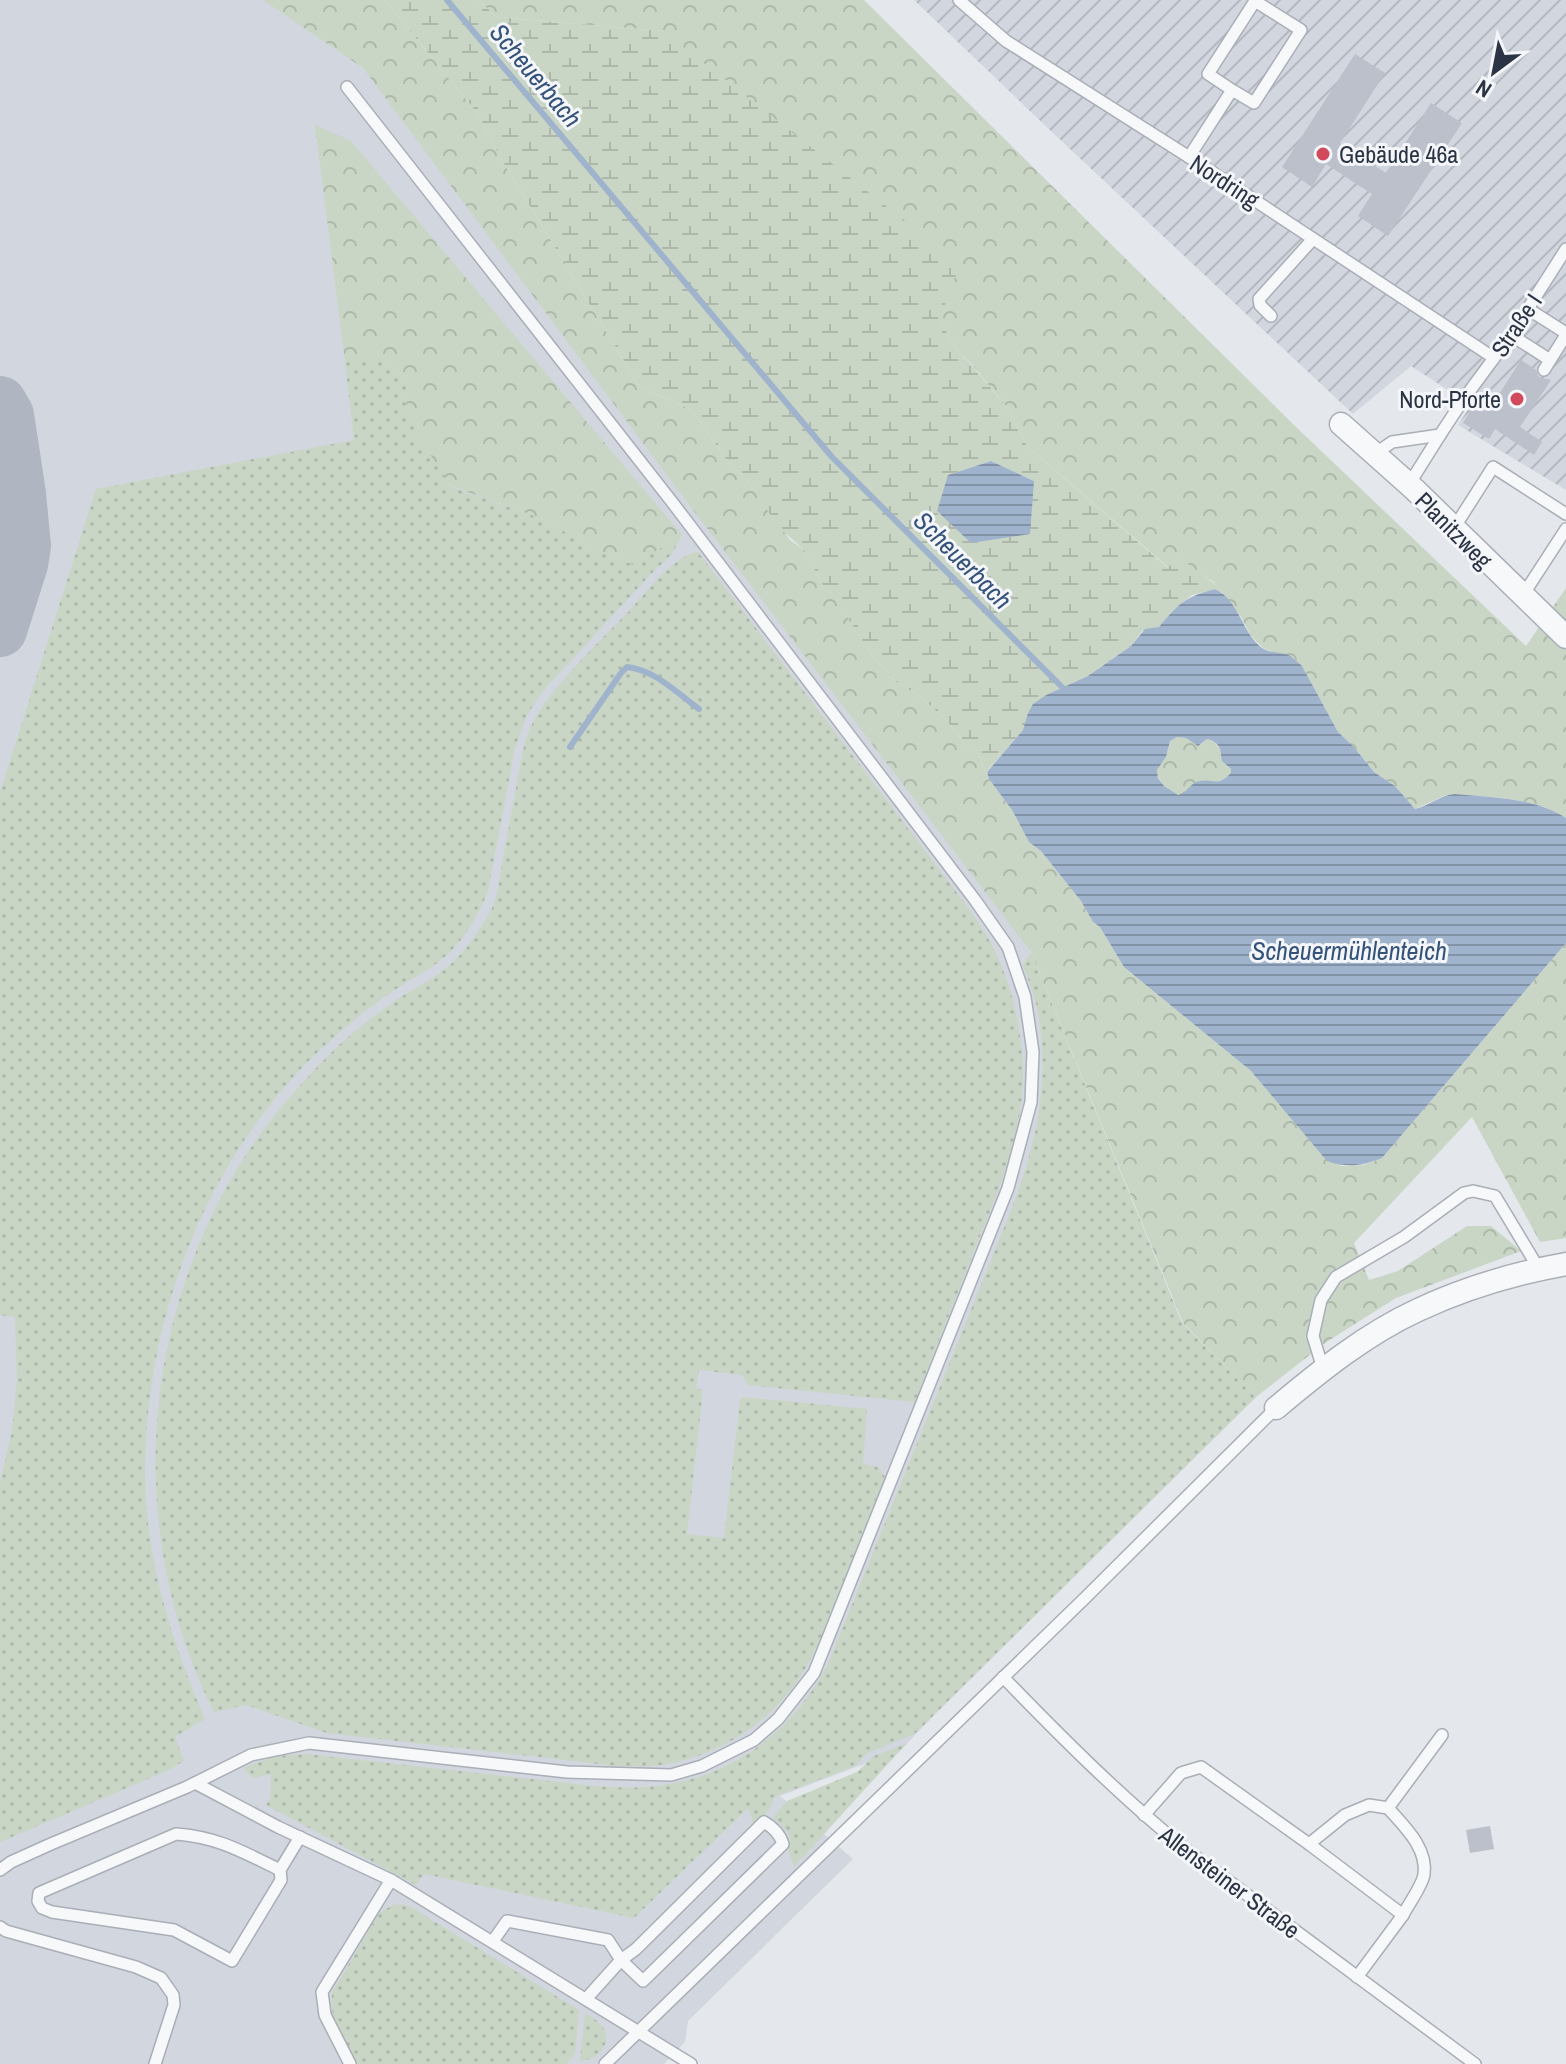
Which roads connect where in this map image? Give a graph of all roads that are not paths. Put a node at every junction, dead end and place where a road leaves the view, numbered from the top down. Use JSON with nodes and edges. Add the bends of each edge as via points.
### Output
{"nodes":[{"id":1,"x":959,"y":0,"type":"edge"},
{"id":2,"x":347,"y":87,"type":"dead end"},
{"id":3,"x":1232,"y":90,"type":"junction"},
{"id":4,"x":1189,"y":157,"type":"junction"},
{"id":5,"x":1313,"y":239,"type":"junction"},
{"id":6,"x":1566,"y":249,"type":"edge"},
{"id":7,"x":1528,"y":309,"type":"junction"},
{"id":8,"x":1271,"y":316,"type":"dead end"},
{"id":9,"x":1566,"y":334,"type":"edge"},
{"id":10,"x":1511,"y":335,"type":"junction"},
{"id":11,"x":1494,"y":358,"type":"junction"},
{"id":12,"x":1341,"y":424,"type":"dead end"},
{"id":13,"x":1440,"y":435,"type":"junction"},
{"id":14,"x":1381,"y":460,"type":"junction"},
{"id":15,"x":1414,"y":489,"type":"junction"},
{"id":16,"x":1566,"y":514,"type":"edge"},
{"id":17,"x":1453,"y":529,"type":"junction"},
{"id":18,"x":1566,"y":529,"type":"edge"},
{"id":19,"x":1522,"y":596,"type":"junction"},
{"id":20,"x":1566,"y":637,"type":"edge"},
{"id":21,"x":1566,"y":1264,"type":"edge"},
{"id":22,"x":1539,"y":1269,"type":"junction"},
{"id":23,"x":1323,"y":1369,"type":"junction"},
{"id":24,"x":1276,"y":1408,"type":"joint"},
{"id":25,"x":1003,"y":1677,"type":"junction"},
{"id":26,"x":1442,"y":1735,"type":"dead end"},
{"id":27,"x":195,"y":1783,"type":"junction"},
{"id":28,"x":1388,"y":1808,"type":"junction"},
{"id":29,"x":1144,"y":1815,"type":"junction"},
{"id":30,"x":300,"y":1837,"type":"junction"},
{"id":31,"x":1309,"y":1844,"type":"junction"},
{"id":32,"x":0,"y":1870,"type":"edge"},
{"id":33,"x":280,"y":1870,"type":"junction"},
{"id":34,"x":391,"y":1880,"type":"junction"},
{"id":35,"x":1403,"y":1915,"type":"junction"},
{"id":36,"x":0,"y":1927,"type":"edge"},
{"id":37,"x":493,"y":1941,"type":"junction"},
{"id":38,"x":621,"y":1960,"type":"junction"},
{"id":39,"x":1357,"y":1977,"type":"junction"},
{"id":40,"x":586,"y":1999,"type":"junction"},
{"id":41,"x":640,"y":2031,"type":"junction"},
{"id":42,"x":155,"y":2064,"type":"edge"},
{"id":43,"x":350,"y":2064,"type":"edge"},
{"id":44,"x":605,"y":2064,"type":"edge"},
{"id":45,"x":691,"y":2064,"type":"edge"},
{"id":46,"x":1475,"y":2064,"type":"edge"}],
"edges":[{"from":1,"to":4,"type":"lane","name":"Nordring","via":[[1006,41]]},
{"from":2,"to":27,"type":"lane","via":[[672,502],[1008,947],[1025,997],[1033,1052],[1031,1102],[1008,1188],[814,1673],[754,1740],[671,1775],[567,1772],[309,1743],[251,1755]]},
{"from":3,"to":3,"type":"lane","via":[[1254,103],[1301,30],[1255,1],[1208,74]]},
{"from":3,"to":4,"type":"lane"},
{"from":4,"to":5,"type":"lane","name":"Nordring"},
{"from":5,"to":8,"type":"lane","via":[[1259,299]]},
{"from":5,"to":11,"type":"lane","name":"Nordring"},
{"from":6,"to":7,"type":"lane","name":"Straße I"},
{"from":7,"to":9,"type":"lane"},
{"from":7,"to":10,"type":"lane","name":"Straße I"},
{"from":9,"to":10,"type":"lane","via":[[1547,365]]},
{"from":10,"to":11,"type":"lane","name":"Straße I"},
{"from":11,"to":13,"type":"lane","name":"Straße I"},
{"from":12,"to":14,"type":"street","name":"Planitzweg"},
{"from":13,"to":14,"type":"lane","via":[[1392,442],[1382,449]]},
{"from":13,"to":15,"type":"lane","name":"Straße I","via":[[1413,478]]},
{"from":14,"to":15,"type":"street","name":"Planitzweg"},
{"from":15,"to":17,"type":"street","name":"Planitzweg"},
{"from":16,"to":17,"type":"lane","via":[[1493,467]]},
{"from":17,"to":19,"type":"street","name":"Planitzweg"},
{"from":18,"to":19,"type":"lane"},
{"from":19,"to":20,"type":"street","name":"Planitzweg"},
{"from":21,"to":22,"type":"street"},
{"from":22,"to":23,"type":"street","via":[[1417,1310]]},
{"from":22,"to":23,"type":"lane","via":[[1495,1196],[1464,1193],[1336,1277],[1321,1300],[1313,1336]]},
{"from":23,"to":24,"type":"street"},
{"from":24,"to":25,"type":"lane"},
{"from":25,"to":29,"type":"lane","name":"Allensteiner Straße"},
{"from":25,"to":41,"type":"lane"},
{"from":26,"to":28,"type":"lane"},
{"from":27,"to":30,"type":"lane"},
{"from":27,"to":32,"type":"lane"},
{"from":28,"to":31,"type":"lane","via":[[1369,1805],[1345,1815]]},
{"from":28,"to":35,"type":"lane","via":[[1415,1840],[1424,1862],[1423,1877]]},
{"from":29,"to":31,"type":"lane","via":[[1181,1773],[1201,1767]]},
{"from":29,"to":39,"type":"lane","name":"Allensteiner Straße"},
{"from":30,"to":33,"type":"lane"},
{"from":30,"to":34,"type":"lane"},
{"from":31,"to":35,"type":"lane"},
{"from":33,"to":33,"type":"lane","via":[[224,1842],[176,1834],[39,1893],[38,1901],[52,1912],[174,1930],[232,1961],[281,1880]]},
{"from":34,"to":37,"type":"lane"},
{"from":34,"to":43,"type":"lane","via":[[322,1992],[325,2015]]},
{"from":35,"to":39,"type":"lane"},
{"from":36,"to":42,"type":"lane","via":[[161,1978],[174,2005]]},
{"from":37,"to":38,"type":"lane","via":[[507,1921],[608,1940]]},
{"from":37,"to":40,"type":"lane"},
{"from":38,"to":38,"type":"lane","via":[[764,1822],[781,1837],[783,1844],[643,1981]]},
{"from":38,"to":40,"type":"lane"},
{"from":39,"to":46,"type":"lane","name":"Allensteiner Straße"},
{"from":40,"to":41,"type":"lane"},
{"from":41,"to":44,"type":"lane"},
{"from":41,"to":45,"type":"lane"}]}
